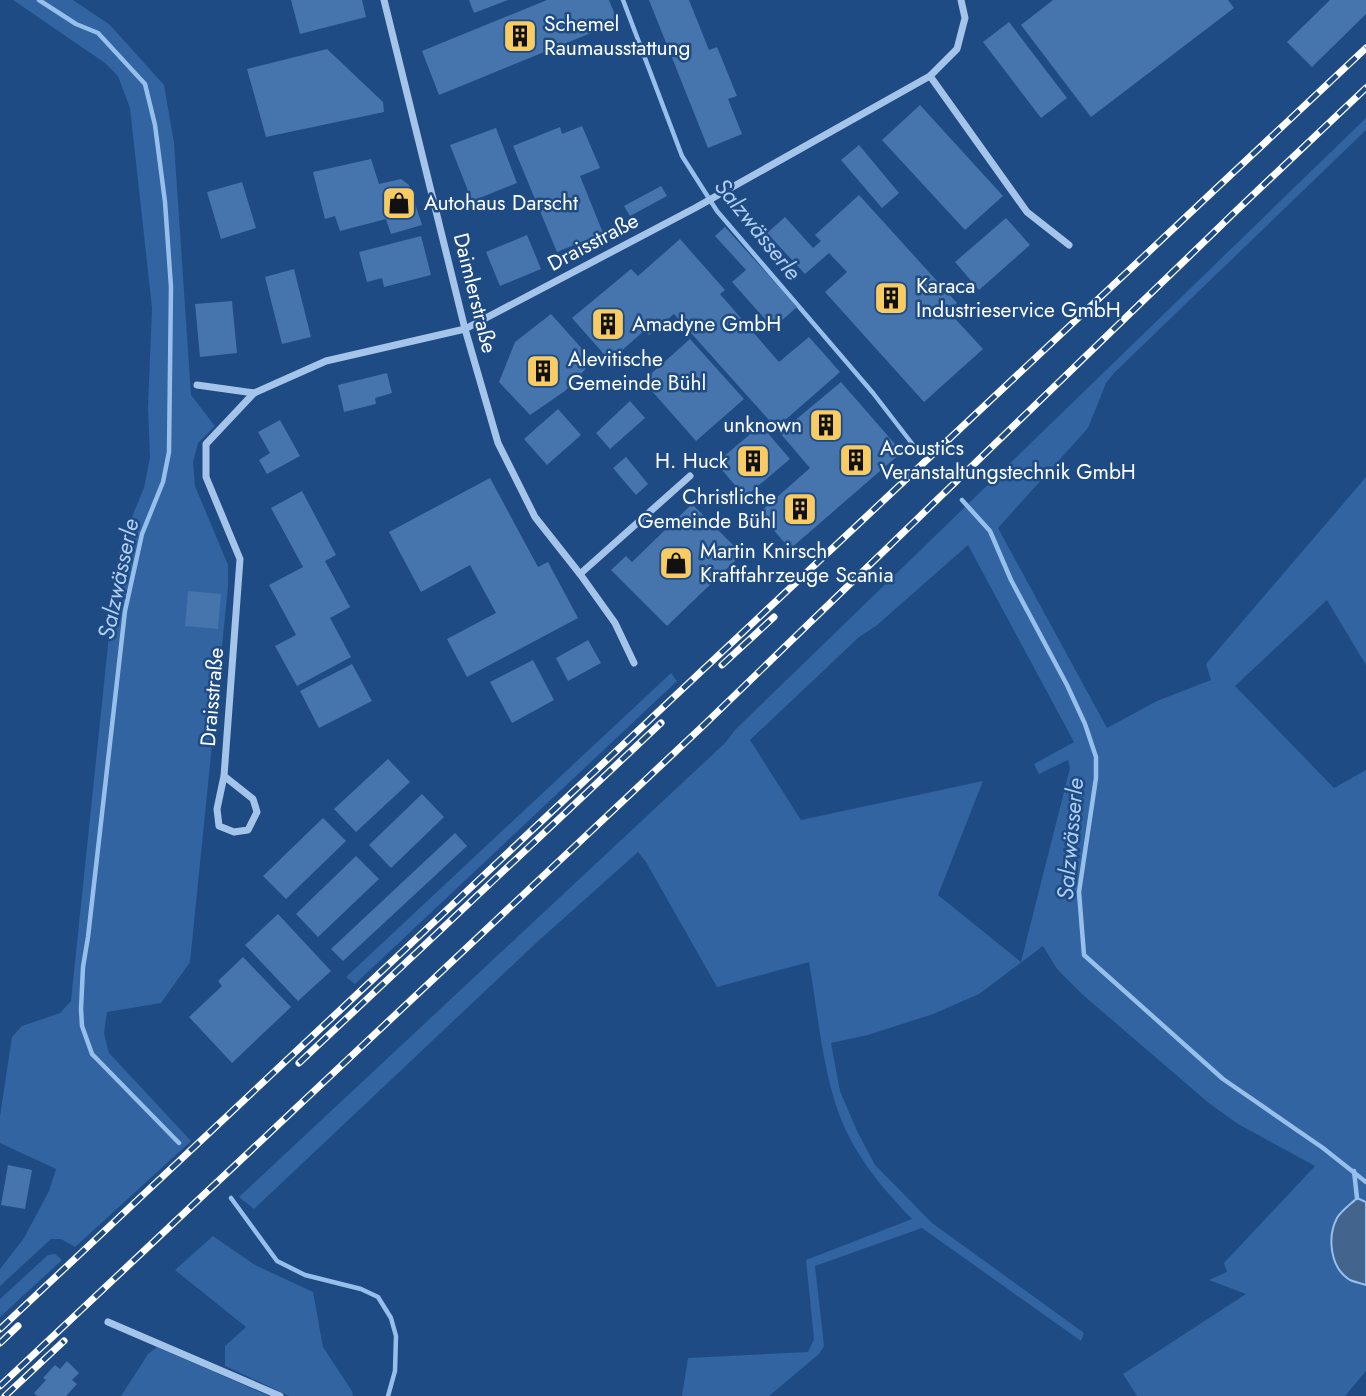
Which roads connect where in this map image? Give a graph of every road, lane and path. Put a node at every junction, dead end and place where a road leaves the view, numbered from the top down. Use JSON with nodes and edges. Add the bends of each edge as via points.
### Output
{"nodes":[{"id":1,"x":383,"y":0,"type":"edge"},
{"id":2,"x":961,"y":0,"type":"edge"},
{"id":3,"x":930,"y":76,"type":"junction"},
{"id":4,"x":1069,"y":245,"type":"dead end"},
{"id":5,"x":465,"y":329,"type":"junction"},
{"id":6,"x":197,"y":385,"type":"dead end"},
{"id":7,"x":254,"y":393,"type":"junction"},
{"id":8,"x":690,"y":476,"type":"dead end"},
{"id":9,"x":580,"y":574,"type":"junction"},
{"id":10,"x":634,"y":663,"type":"dead end"},
{"id":11,"x":223,"y":776,"type":"junction"},
{"id":12,"x":107,"y":1322,"type":"dead end"},
{"id":13,"x":280,"y":1396,"type":"edge"}],
"edges":[{"from":1,"to":5,"type":"street","name":"Daimlerstraße"},
{"from":2,"to":3,"type":"street","name":"Draisstraße","via":[[965,18],[957,49]]},
{"from":3,"to":4,"type":"street","via":[[1027,212]]},
{"from":3,"to":5,"type":"street","name":"Draisstraße","via":[[695,208]]},
{"from":5,"to":7,"type":"street","name":"Draisstraße","via":[[326,361]]},
{"from":5,"to":9,"type":"street","name":"Daimlerstraße","via":[[498,443],[535,517]]},
{"from":6,"to":7,"type":"street"},
{"from":7,"to":11,"type":"street","name":"Draisstraße","via":[[206,444],[206,477],[240,559]]},
{"from":8,"to":9,"type":"street"},
{"from":9,"to":10,"type":"street","name":"Daimlerstraße","via":[[615,623]]},
{"from":11,"to":11,"type":"street","name":"Draisstraße","via":[[253,799],[257,812],[248,830],[234,832],[219,826]]},
{"from":12,"to":13,"type":"street"}]}
